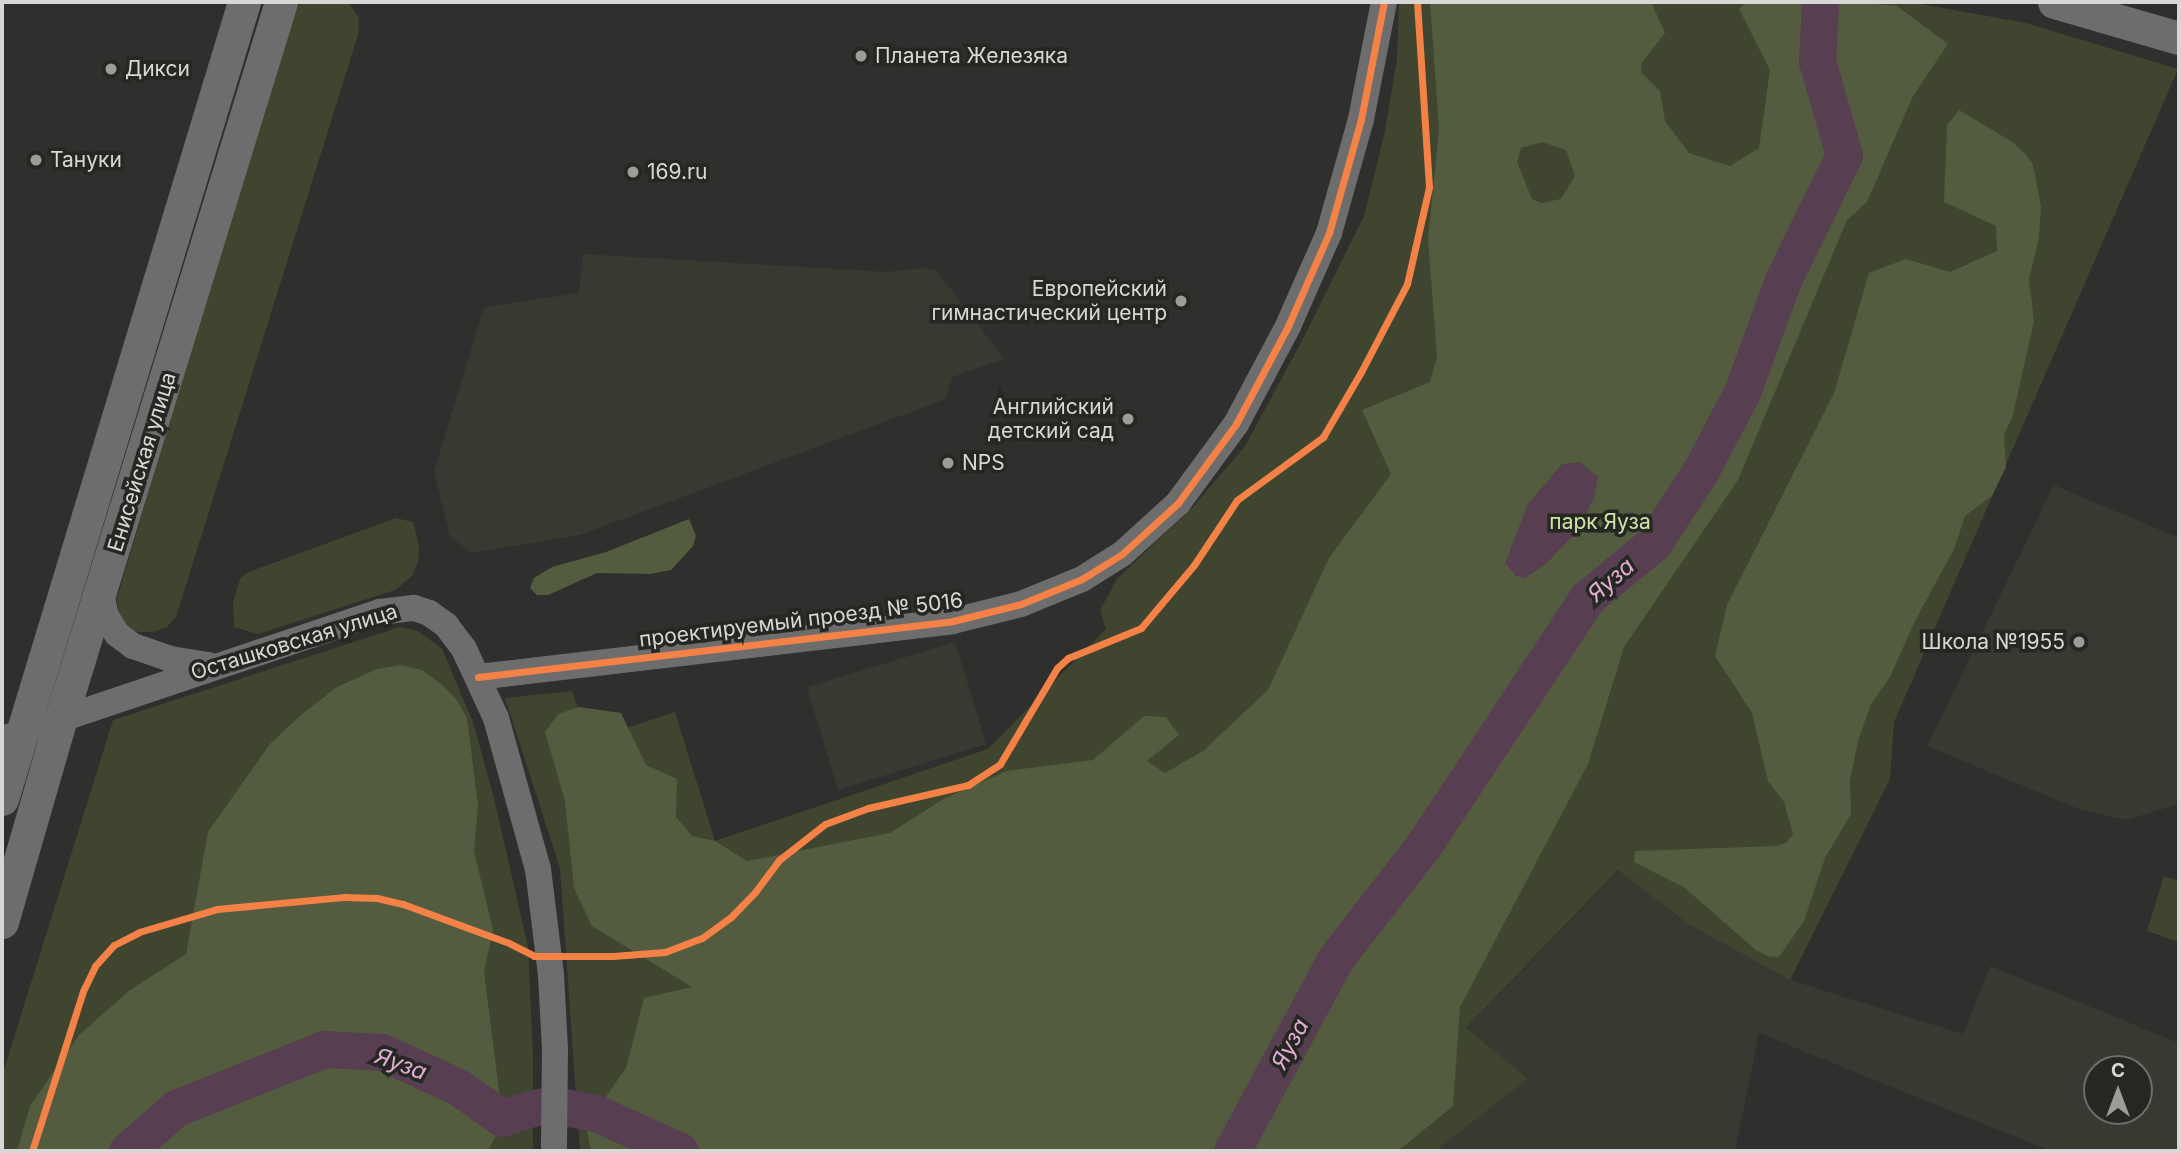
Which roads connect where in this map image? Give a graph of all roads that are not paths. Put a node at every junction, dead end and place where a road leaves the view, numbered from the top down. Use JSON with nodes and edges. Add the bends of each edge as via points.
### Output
{"nodes":[{"id":1,"x":244,"y":2,"type":"edge"},
{"id":2,"x":281,"y":2,"type":"edge"},
{"id":3,"x":1384,"y":2,"type":"edge"},
{"id":4,"x":2054,"y":2,"type":"edge"},
{"id":5,"x":2179,"y":38,"type":"edge"},
{"id":6,"x":108,"y":451,"type":"junction"},
{"id":7,"x":142,"y":461,"type":"junction"},
{"id":8,"x":101,"y":593,"type":"junction"},
{"id":9,"x":214,"y":666,"type":"junction"},
{"id":10,"x":478,"y":677,"type":"junction"},
{"id":11,"x":35,"y":685,"type":"junction"},
{"id":12,"x":61,"y":718,"type":"junction"},
{"id":13,"x":11,"y":735,"type":"edge"},
{"id":14,"x":2,"y":799,"type":"edge"},
{"id":15,"x":2,"y":922,"type":"edge"},
{"id":16,"x":554,"y":1151,"type":"edge"}],
"edges":[{"from":1,"to":6,"type":"main road","name":"Енисейская улица"},
{"from":2,"to":7,"type":"main road","name":"Енисейская улица"},
{"from":3,"to":10,"type":"street","name":"проектируемый проезд № 5016","via":[[1361,119],[1329,233],[1288,326],[1230,433],[1178,503],[1122,554],[1082,579],[1021,604],[953,621]]},
{"from":4,"to":5,"type":"main road"},
{"from":6,"to":7,"type":"main road","via":[[108,461],[118,473],[136,471]]},
{"from":6,"to":11,"type":"main road","name":"Енисейская улица"},
{"from":7,"to":8,"type":"main road","name":"Енисейская улица"},
{"from":8,"to":9,"type":"street","via":[[106,617],[117,634],[133,646],[170,659]]},
{"from":8,"to":12,"type":"main road","name":"Енисейская улица"},
{"from":9,"to":10,"type":"street","name":"Осташковская улица","via":[[401,607],[429,613],[446,625]]},
{"from":9,"to":12,"type":"street","name":"Осташковская улица"},
{"from":10,"to":16,"type":"street","name":"Осташковская улица","via":[[509,757],[538,869],[550,956]]},
{"from":11,"to":12,"type":"street","via":[[38,704],[47,715]]},
{"from":11,"to":13,"type":"main road","name":"Енисейская улица"},
{"from":12,"to":13,"type":"street","name":"Осташковская улица"},
{"from":12,"to":15,"type":"main road","name":"Енисейская улица"},
{"from":13,"to":14,"type":"main road","name":"Енисейская улица"}]}
